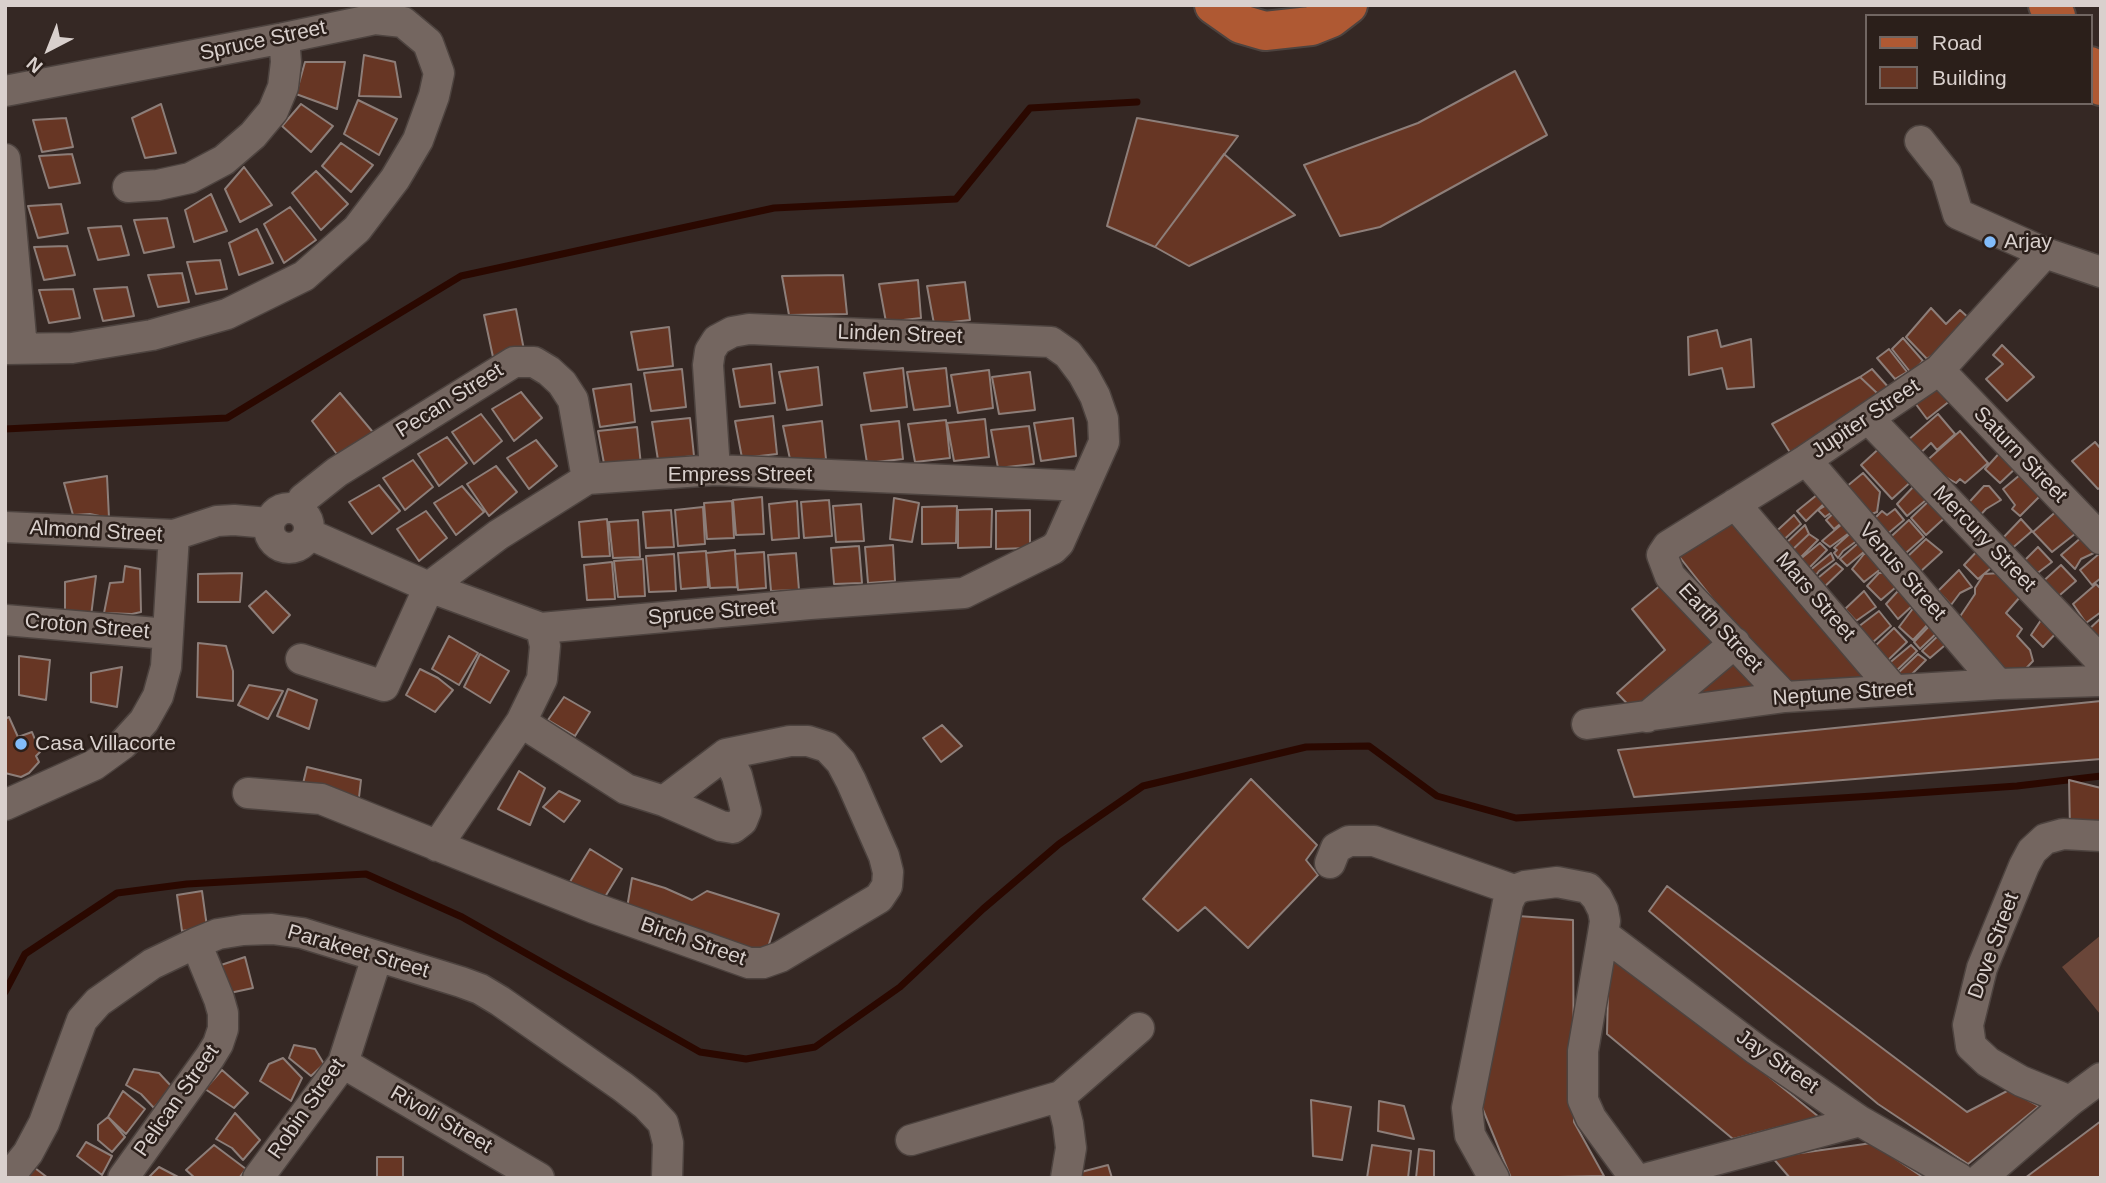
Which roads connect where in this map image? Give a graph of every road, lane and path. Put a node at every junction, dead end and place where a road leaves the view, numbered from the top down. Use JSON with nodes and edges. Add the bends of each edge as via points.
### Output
{"nodes":[{"id":1,"x":1214,"y":5,"type":"edge"},
{"id":2,"x":1348,"y":5,"type":"edge"},
{"id":3,"x":285,"y":38,"type":"junction"},
{"id":4,"x":2092,"y":70,"type":"edge"},
{"id":5,"x":2101,"y":86,"type":"edge"},
{"id":6,"x":5,"y":91,"type":"edge"},
{"id":7,"x":1920,"y":141,"type":"dead end"},
{"id":8,"x":5,"y":159,"type":"edge"},
{"id":9,"x":128,"y":187,"type":"dead end"},
{"id":10,"x":2045,"y":253,"type":"junction"},
{"id":11,"x":2101,"y":272,"type":"edge"},
{"id":12,"x":14,"y":349,"type":"edge"},
{"id":13,"x":1939,"y":370,"type":"junction"},
{"id":14,"x":1868,"y":418,"type":"junction"},
{"id":15,"x":1806,"y":460,"type":"junction"},
{"id":16,"x":715,"y":470,"type":"junction"},
{"id":17,"x":587,"y":479,"type":"junction"},
{"id":18,"x":1084,"y":486,"type":"junction"},
{"id":19,"x":1735,"y":504,"type":"junction"},
{"id":20,"x":303,"y":522,"type":"junction"},
{"id":21,"x":5,"y":527,"type":"edge"},
{"id":22,"x":174,"y":535,"type":"junction"},
{"id":23,"x":2101,"y":540,"type":"edge"},
{"id":24,"x":1662,"y":555,"type":"joint"},
{"id":25,"x":429,"y":587,"type":"junction"},
{"id":26,"x":5,"y":620,"type":"edge"},
{"id":27,"x":541,"y":628,"type":"junction"},
{"id":28,"x":168,"y":634,"type":"junction"},
{"id":29,"x":1735,"y":643,"type":"junction"},
{"id":30,"x":301,"y":659,"type":"dead end"},
{"id":31,"x":2101,"y":661,"type":"edge"},
{"id":32,"x":2101,"y":681,"type":"edge"},
{"id":33,"x":1998,"y":684,"type":"junction"},
{"id":34,"x":1894,"y":690,"type":"junction"},
{"id":35,"x":1785,"y":697,"type":"junction"},
{"id":36,"x":1646,"y":718,"type":"junction"},
{"id":37,"x":521,"y":722,"type":"junction"},
{"id":38,"x":1587,"y":724,"type":"dead end"},
{"id":39,"x":726,"y":754,"type":"junction"},
{"id":40,"x":248,"y":793,"type":"dead end"},
{"id":41,"x":664,"y":801,"type":"junction"},
{"id":42,"x":5,"y":804,"type":"edge"},
{"id":43,"x":2101,"y":836,"type":"edge"},
{"id":44,"x":438,"y":846,"type":"junction"},
{"id":45,"x":1330,"y":863,"type":"dead end"},
{"id":46,"x":1514,"y":890,"type":"junction"},
{"id":47,"x":1603,"y":934,"type":"junction"},
{"id":48,"x":196,"y":943,"type":"junction"},
{"id":49,"x":377,"y":957,"type":"junction"},
{"id":50,"x":1139,"y":1028,"type":"dead end"},
{"id":51,"x":343,"y":1063,"type":"junction"},
{"id":52,"x":2101,"y":1079,"type":"edge"},
{"id":53,"x":1061,"y":1096,"type":"junction"},
{"id":54,"x":2070,"y":1101,"type":"junction"},
{"id":55,"x":1860,"y":1121,"type":"junction"},
{"id":56,"x":911,"y":1140,"type":"dead end"},
{"id":57,"x":8,"y":1178,"type":"edge"},
{"id":58,"x":123,"y":1178,"type":"edge"},
{"id":59,"x":258,"y":1178,"type":"edge"},
{"id":60,"x":539,"y":1178,"type":"edge"},
{"id":61,"x":667,"y":1178,"type":"edge"},
{"id":62,"x":1066,"y":1178,"type":"edge"},
{"id":63,"x":1494,"y":1178,"type":"edge"},
{"id":64,"x":1634,"y":1178,"type":"edge"},
{"id":65,"x":1648,"y":1178,"type":"edge"},
{"id":66,"x":1959,"y":1178,"type":"edge"},
{"id":67,"x":1982,"y":1178,"type":"edge"}],
"edges":[{"from":1,"to":2,"type":"main road","via":[[1241,24],[1265,31],[1311,26],[1331,19]]},
{"from":3,"to":6,"type":"street","name":"Spruce Street"},
{"from":3,"to":9,"type":"street","via":[[284,87],[273,111],[253,135],[224,160],[190,178]]},
{"from":3,"to":12,"type":"street","name":"Spruce Street","via":[[375,19],[403,22],[428,43],[439,73],[418,140],[357,229],[303,276],[227,314],[152,335],[72,348]]},
{"from":4,"to":5,"type":"main road"},
{"from":7,"to":10,"type":"street","via":[[1946,174],[1958,214]]},
{"from":8,"to":12,"type":"street"},
{"from":10,"to":11,"type":"street"},
{"from":10,"to":13,"type":"street","name":"Jupiter Street"},
{"from":13,"to":14,"type":"street","name":"Jupiter Street"},
{"from":13,"to":23,"type":"street","name":"Saturn Street"},
{"from":14,"to":15,"type":"street","name":"Jupiter Street"},
{"from":14,"to":31,"type":"street","name":"Mercury Street"},
{"from":15,"to":19,"type":"street","name":"Jupiter Street"},
{"from":15,"to":33,"type":"street","name":"Venus Street"},
{"from":16,"to":17,"type":"street","name":"Empress Street"},
{"from":16,"to":18,"type":"street","name":"Empress Street"},
{"from":16,"to":18,"type":"street","name":"Linden Street","via":[[708,365],[717,340],[732,332],[1028,340],[1051,342],[1068,354],[1096,396],[1104,442]]},
{"from":17,"to":20,"type":"street","name":"Pecan Street","via":[[572,400],[562,383],[534,362],[514,362],[337,471],[303,499]]},
{"from":17,"to":25,"type":"street","name":"Empress Street","via":[[498,535]]},
{"from":18,"to":27,"type":"street","name":"Spruce Street","via":[[1053,550],[964,593]]},
{"from":19,"to":24,"type":"street","name":"Jupiter Street","via":[[1668,546]]},
{"from":19,"to":34,"type":"street","name":"Mars Street"},
{"from":20,"to":22,"type":"street","name":"Almond Street","via":[[305,541],[288,549],[272,541],[269,523],[217,521]]},
{"from":20,"to":25,"type":"street","name":"Spruce Street"},
{"from":21,"to":22,"type":"street","name":"Almond Street"},
{"from":22,"to":28,"type":"street","name":"Croton Street"},
{"from":24,"to":29,"type":"street","name":"Earth Street","via":[[1670,576]]},
{"from":25,"to":27,"type":"street","name":"Spruce Street"},
{"from":25,"to":30,"type":"street","via":[[384,686]]},
{"from":26,"to":28,"type":"street","name":"Croton Street"},
{"from":27,"to":37,"type":"street","via":[[545,646],[542,679]]},
{"from":28,"to":42,"type":"street","name":"Croton Street","via":[[158,696],[123,744],[94,765]]},
{"from":29,"to":35,"type":"street","name":"Earth Street"},
{"from":29,"to":36,"type":"street"},
{"from":32,"to":33,"type":"street","name":"Neptune Street"},
{"from":33,"to":34,"type":"street","name":"Neptune Street"},
{"from":34,"to":35,"type":"street","name":"Neptune Street"},
{"from":35,"to":36,"type":"street","name":"Neptune Street"},
{"from":36,"to":38,"type":"street","name":"Neptune Street"},
{"from":37,"to":41,"type":"street","via":[[626,789]]},
{"from":37,"to":44,"type":"street"},
{"from":39,"to":41,"type":"street","name":"Birch Street"},
{"from":39,"to":41,"type":"street","via":[[746,811],[733,828],[720,827]]},
{"from":39,"to":44,"type":"street","name":"Birch Street","via":[[790,741],[827,747],[851,781],[888,872],[887,886],[879,898],[763,963],[749,963],[607,913]]},
{"from":40,"to":44,"type":"street","name":"Birch Street","via":[[321,799]]},
{"from":43,"to":54,"type":"street","name":"Dove Street","via":[[2063,834],[2045,839],[2032,851],[1982,968],[1968,1025],[1971,1046],[1988,1062]]},
{"from":45,"to":46,"type":"street","via":[[1336,848],[1349,841],[1374,841]]},
{"from":46,"to":47,"type":"street","via":[[1558,882],[1588,888],[1603,910]]},
{"from":46,"to":63,"type":"street","via":[[1467,1108],[1470,1135]]},
{"from":47,"to":55,"type":"street","name":"Jay Street"},
{"from":47,"to":64,"type":"street","via":[[1583,1051],[1583,1100]]},
{"from":48,"to":49,"type":"street","name":"Parakeet Street","via":[[230,932],[272,929],[302,933]]},
{"from":48,"to":57,"type":"street","name":"Parakeet Street","via":[[152,964],[98,1002],[82,1020],[44,1123]]},
{"from":48,"to":58,"type":"street","name":"Pelican Street","via":[[219,999],[223,1030],[210,1057]]},
{"from":49,"to":51,"type":"street","name":"Robin Street"},
{"from":49,"to":61,"type":"street","name":"Parakeet Street","via":[[480,989],[623,1087],[663,1123],[668,1143]]},
{"from":50,"to":53,"type":"street"},
{"from":51,"to":59,"type":"street","name":"Robin Street"},
{"from":51,"to":60,"type":"street","name":"Rivoli Street"},
{"from":52,"to":54,"type":"street"},
{"from":53,"to":56,"type":"street"},
{"from":53,"to":62,"type":"street","via":[[1070,1148]]},
{"from":54,"to":67,"type":"street"},
{"from":55,"to":65,"type":"street"},
{"from":55,"to":66,"type":"street","name":"Jay Street"}]}
